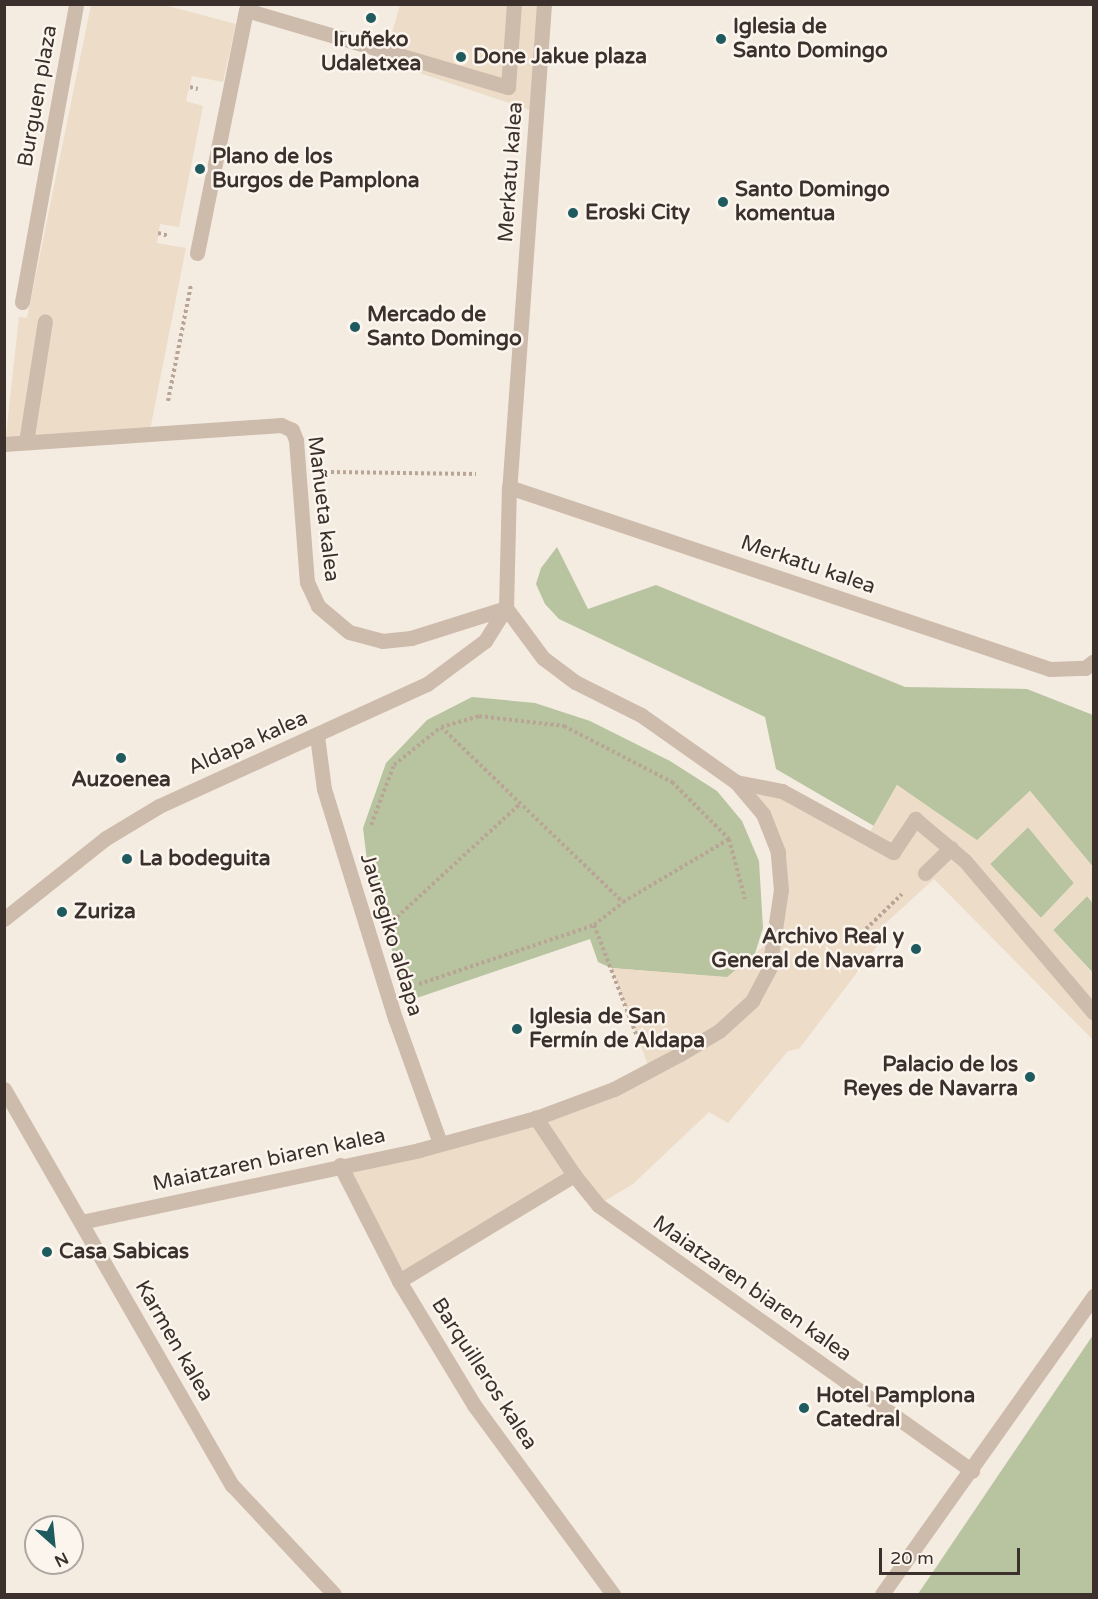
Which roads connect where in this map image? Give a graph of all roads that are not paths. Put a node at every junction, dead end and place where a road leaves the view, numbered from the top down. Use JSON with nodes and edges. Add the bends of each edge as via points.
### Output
{"nodes":[{"id":1,"x":76,"y":4,"type":"edge"},
{"id":2,"x":514,"y":4,"type":"edge"},
{"id":3,"x":544,"y":4,"type":"edge"},
{"id":4,"x":197,"y":253,"type":"road end"},
{"id":5,"x":22,"y":302,"type":"dead end"},
{"id":6,"x":45,"y":321,"type":"dead end"},
{"id":7,"x":26,"y":442,"type":"junction"},
{"id":8,"x":4,"y":444,"type":"edge"},
{"id":9,"x":509,"y":487,"type":"junction"},
{"id":10,"x":506,"y":608,"type":"junction"},
{"id":11,"x":1094,"y":661,"type":"edge"},
{"id":12,"x":317,"y":736,"type":"junction"},
{"id":13,"x":736,"y":782,"type":"junction"},
{"id":14,"x":951,"y":848,"type":"junction"},
{"id":15,"x":925,"y":873,"type":"road end"},
{"id":16,"x":4,"y":919,"type":"edge"},
{"id":17,"x":1094,"y":1013,"type":"edge"},
{"id":18,"x":4,"y":1089,"type":"edge"},
{"id":19,"x":536,"y":1118,"type":"junction"},
{"id":20,"x":440,"y":1143,"type":"junction"},
{"id":21,"x":340,"y":1165,"type":"junction"},
{"id":22,"x":574,"y":1175,"type":"junction"},
{"id":23,"x":81,"y":1222,"type":"junction"},
{"id":24,"x":399,"y":1281,"type":"junction"},
{"id":25,"x":1094,"y":1296,"type":"edge"},
{"id":26,"x":972,"y":1471,"type":"junction"},
{"id":27,"x":334,"y":1594,"type":"edge"},
{"id":28,"x":613,"y":1594,"type":"edge"},
{"id":29,"x":882,"y":1594,"type":"edge"}],
"edges":[{"from":1,"to":5,"type":"street","name":"Burguen plaza"},
{"from":2,"to":4,"type":"street","name":"Merkatu kalea","via":[[508,87],[246,10]]},
{"from":3,"to":9,"type":"street","name":"Merkatu kalea"},
{"from":6,"to":7,"type":"street"},
{"from":7,"to":8,"type":"street","name":"Mañueta kalea"},
{"from":7,"to":10,"type":"street","name":"Mañueta kalea","via":[[281,425],[292,430],[296,440],[306,582],[318,606],[349,632],[382,641],[411,638]]},
{"from":9,"to":10,"type":"street","name":"Merkatu kalea"},
{"from":9,"to":11,"type":"street","name":"Merkatu kalea","via":[[1050,669],[1085,668]]},
{"from":10,"to":12,"type":"street","name":"Aldapa kalea","via":[[485,641],[427,684]]},
{"from":10,"to":13,"type":"street","name":"Maiatzaren biaren kalea","via":[[543,658],[567,676],[641,716]]},
{"from":12,"to":16,"type":"street","name":"Aldapa kalea","via":[[159,806],[106,838]]},
{"from":12,"to":20,"type":"street","name":"Jauregiko aldapa","via":[[324,789],[395,1018]]},
{"from":13,"to":14,"type":"street","via":[[782,791],[893,852],[915,819]]},
{"from":13,"to":19,"type":"street","name":"Maiatzaren biaren kalea","via":[[763,814],[778,852],[781,890],[769,969],[752,1001],[718,1031],[650,1070],[614,1089]]},
{"from":14,"to":15,"type":"street"},
{"from":14,"to":17,"type":"street"},
{"from":18,"to":23,"type":"street","name":"Karmen kalea"},
{"from":19,"to":20,"type":"street","name":"Maiatzaren biaren kalea"},
{"from":19,"to":22,"type":"street","name":"Maiatzaren biaren kalea"},
{"from":20,"to":21,"type":"street","name":"Maiatzaren biaren kalea"},
{"from":21,"to":23,"type":"street","name":"Maiatzaren biaren kalea"},
{"from":21,"to":24,"type":"street","name":"Barquilleros kalea"},
{"from":22,"to":24,"type":"street"},
{"from":22,"to":26,"type":"street","name":"Maiatzaren biaren kalea","via":[[598,1205]]},
{"from":23,"to":27,"type":"street","name":"Karmen kalea","via":[[232,1485]]},
{"from":24,"to":28,"type":"street","name":"Barquilleros kalea","via":[[474,1405]]},
{"from":25,"to":26,"type":"street"},
{"from":26,"to":29,"type":"street"}]}
